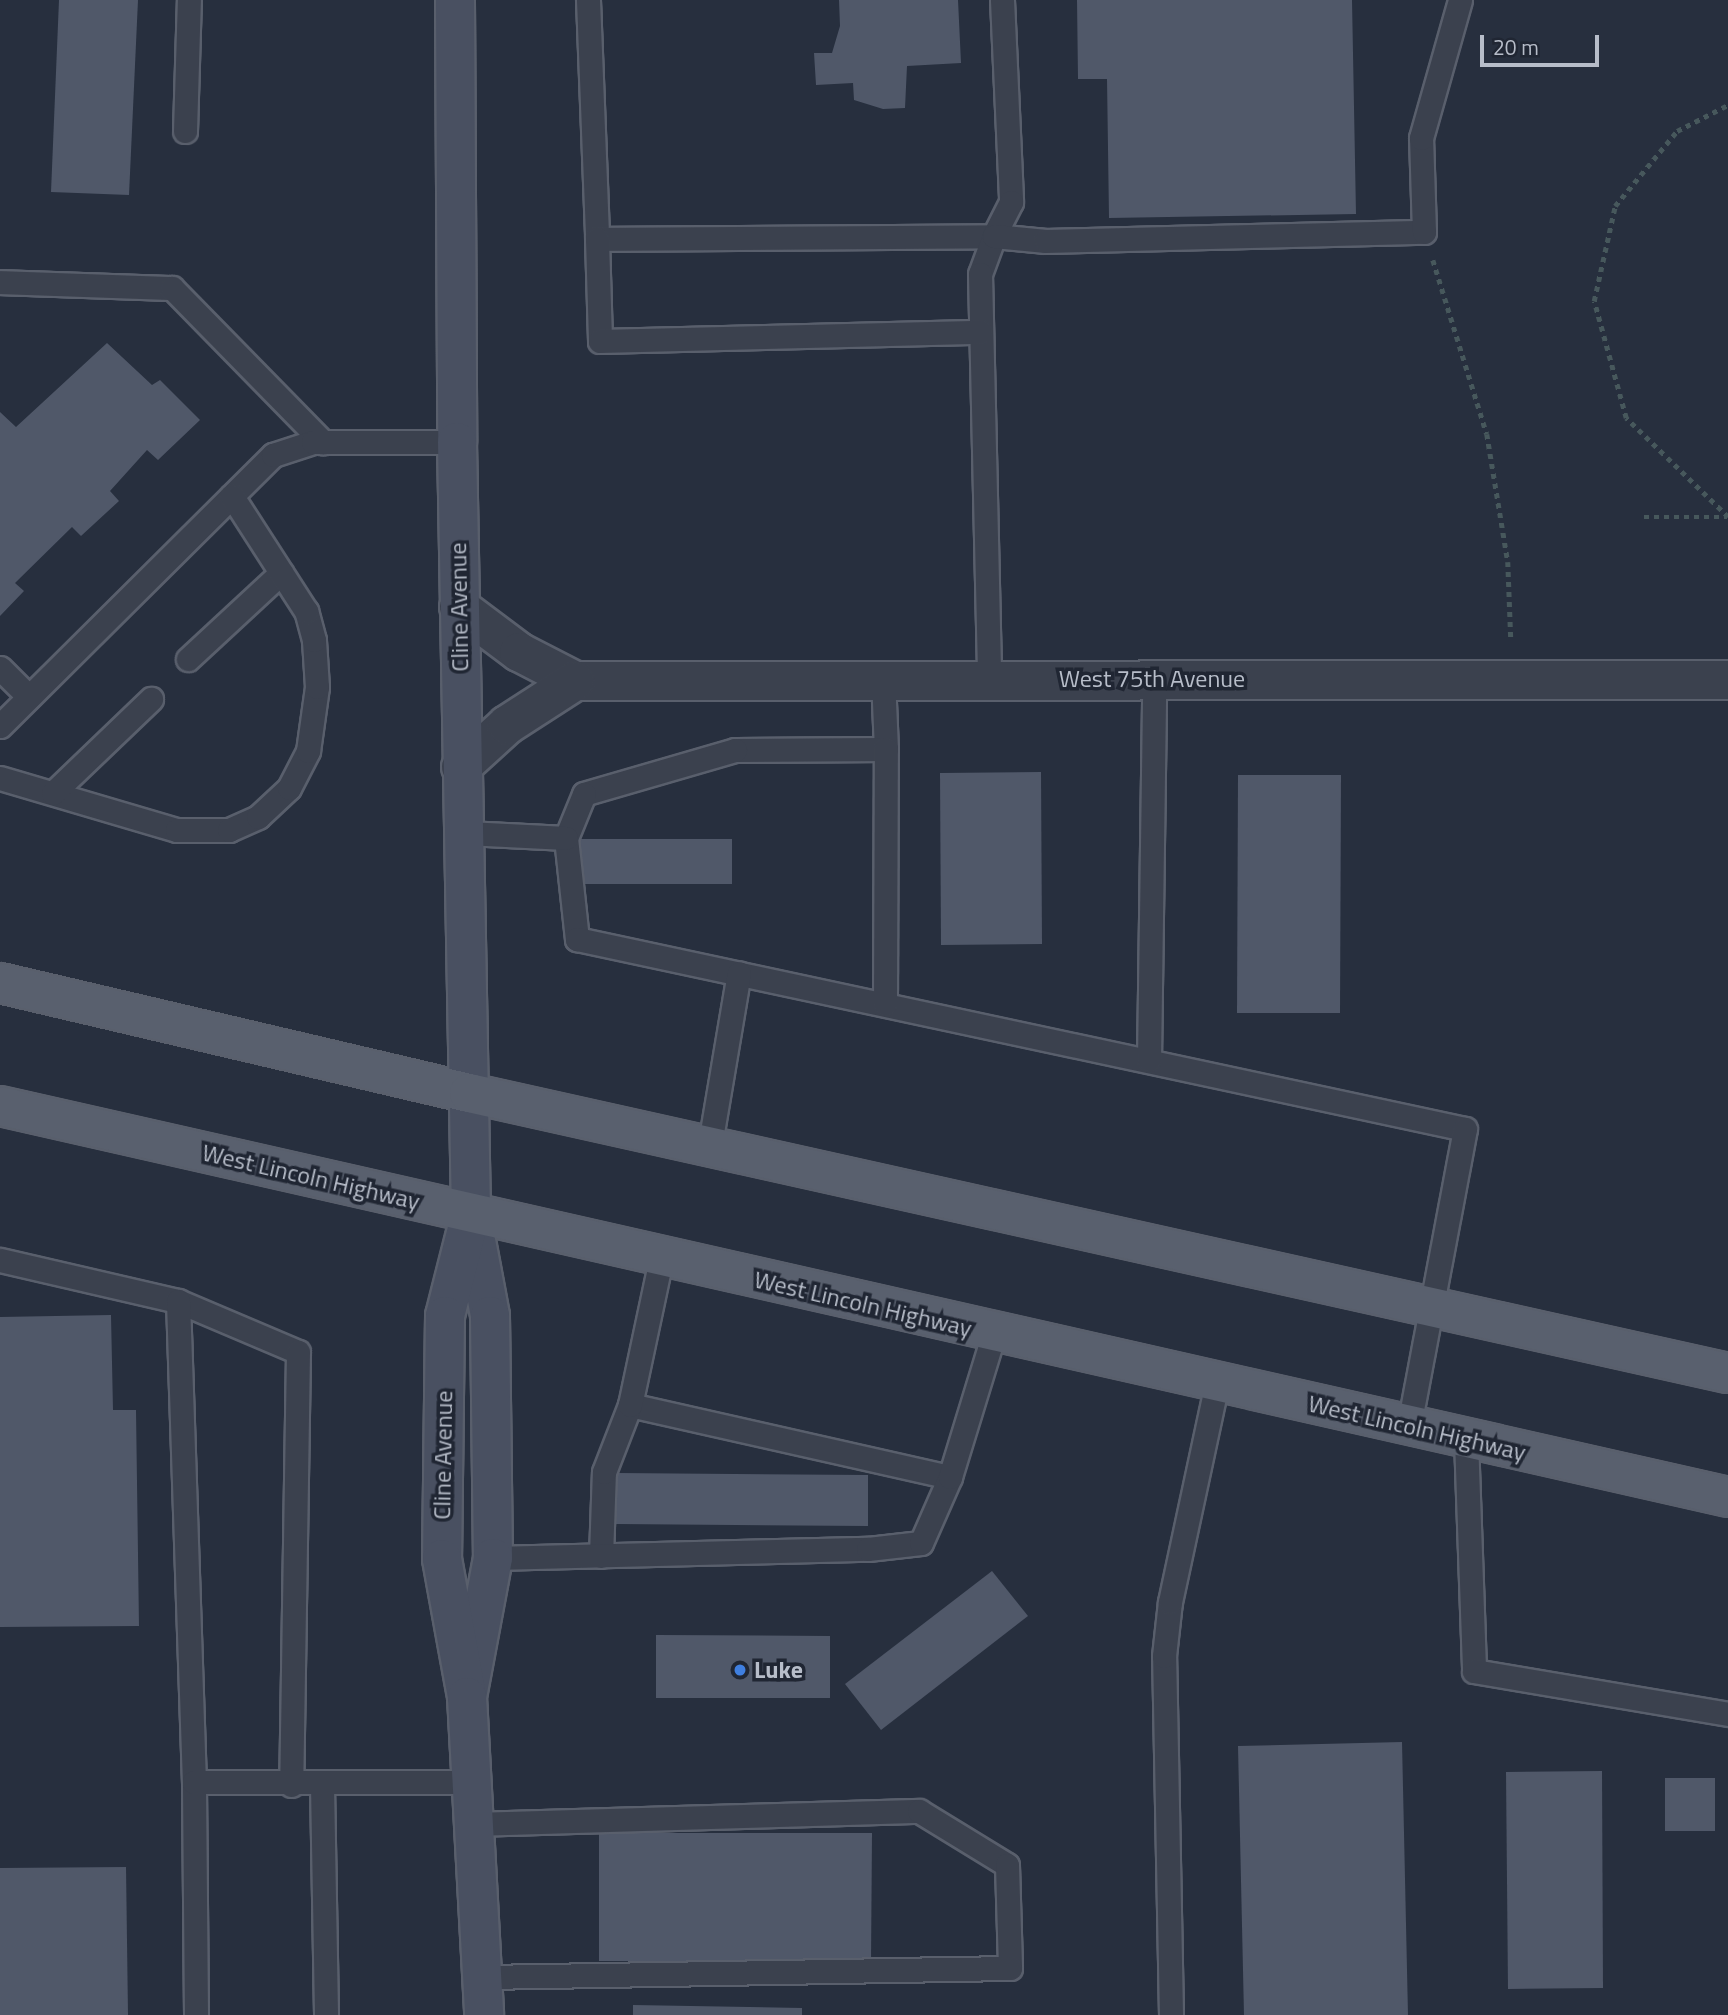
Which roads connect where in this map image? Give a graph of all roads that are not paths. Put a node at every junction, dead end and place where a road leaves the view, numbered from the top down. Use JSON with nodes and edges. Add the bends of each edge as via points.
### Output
{"nodes":[{"id":1,"x":189,"y":0,"type":"edge"},
{"id":2,"x":455,"y":0,"type":"edge"},
{"id":3,"x":588,"y":0,"type":"edge"},
{"id":4,"x":1002,"y":0,"type":"edge"},
{"id":5,"x":1460,"y":0,"type":"edge"},
{"id":6,"x":185,"y":131,"type":"dead end"},
{"id":7,"x":994,"y":236,"type":"junction"},
{"id":8,"x":597,"y":239,"type":"junction"},
{"id":9,"x":0,"y":282,"type":"edge"},
{"id":10,"x":981,"y":332,"type":"junction"},
{"id":11,"x":323,"y":442,"type":"junction"},
{"id":12,"x":457,"y":442,"type":"junction"},
{"id":13,"x":232,"y":496,"type":"junction"},
{"id":14,"x":281,"y":573,"type":"junction"},
{"id":15,"x":459,"y":607,"type":"junction"},
{"id":16,"x":188,"y":659,"type":"dead end"},
{"id":17,"x":0,"y":668,"type":"edge"},
{"id":18,"x":883,"y":678,"type":"junction"},
{"id":19,"x":989,"y":678,"type":"junction"},
{"id":20,"x":1154,"y":679,"type":"junction"},
{"id":21,"x":1728,"y":680,"type":"edge"},
{"id":22,"x":575,"y":681,"type":"junction"},
{"id":23,"x":29,"y":697,"type":"junction"},
{"id":24,"x":151,"y":698,"type":"dead end"},
{"id":25,"x":0,"y":726,"type":"edge"},
{"id":26,"x":886,"y":749,"type":"junction"},
{"id":27,"x":461,"y":767,"type":"junction"},
{"id":28,"x":0,"y":778,"type":"edge"},
{"id":29,"x":53,"y":793,"type":"junction"},
{"id":30,"x":466,"y":834,"type":"junction"},
{"id":31,"x":566,"y":838,"type":"junction"},
{"id":32,"x":740,"y":973,"type":"junction"},
{"id":33,"x":0,"y":983,"type":"edge"},
{"id":34,"x":885,"y":1004,"type":"junction"},
{"id":35,"x":1150,"y":1060,"type":"junction"},
{"id":36,"x":469,"y":1093,"type":"junction"},
{"id":37,"x":0,"y":1106,"type":"edge"},
{"id":38,"x":710,"y":1144,"type":"junction"},
{"id":39,"x":471,"y":1214,"type":"junction"},
{"id":40,"x":661,"y":1259,"type":"junction"},
{"id":41,"x":0,"y":1260,"type":"edge"},
{"id":42,"x":178,"y":1301,"type":"junction"},
{"id":43,"x":1432,"y":1307,"type":"junction"},
{"id":44,"x":994,"y":1333,"type":"junction"},
{"id":45,"x":1728,"y":1373,"type":"edge"},
{"id":46,"x":1217,"y":1383,"type":"junction"},
{"id":47,"x":630,"y":1405,"type":"junction"},
{"id":48,"x":1409,"y":1426,"type":"junction"},
{"id":49,"x":1466,"y":1439,"type":"junction"},
{"id":50,"x":950,"y":1477,"type":"junction"},
{"id":51,"x":1728,"y":1497,"type":"edge"},
{"id":52,"x":601,"y":1556,"type":"junction"},
{"id":53,"x":493,"y":1558,"type":"junction"},
{"id":54,"x":467,"y":1697,"type":"junction"},
{"id":55,"x":1728,"y":1714,"type":"edge"},
{"id":56,"x":194,"y":1782,"type":"junction"},
{"id":57,"x":472,"y":1782,"type":"junction"},
{"id":58,"x":321,"y":1784,"type":"junction"},
{"id":59,"x":291,"y":1785,"type":"junction"},
{"id":60,"x":476,"y":1824,"type":"junction"},
{"id":61,"x":483,"y":1977,"type":"junction"},
{"id":62,"x":196,"y":2015,"type":"edge"},
{"id":63,"x":326,"y":2015,"type":"edge"},
{"id":64,"x":484,"y":2015,"type":"edge"},
{"id":65,"x":1171,"y":2015,"type":"edge"}],
"edges":[{"from":1,"to":6,"type":"lane"},
{"from":2,"to":12,"type":"street","name":"Cline Avenue"},
{"from":3,"to":8,"type":"lane"},
{"from":4,"to":7,"type":"lane","via":[[1011,202]]},
{"from":5,"to":7,"type":"lane","via":[[1421,138],[1424,232],[1045,241]]},
{"from":7,"to":8,"type":"lane"},
{"from":7,"to":10,"type":"lane","via":[[980,274]]},
{"from":8,"to":10,"type":"lane","via":[[600,341]]},
{"from":9,"to":11,"type":"lane","via":[[172,288]]},
{"from":10,"to":19,"type":"lane"},
{"from":11,"to":12,"type":"lane"},
{"from":11,"to":13,"type":"lane","via":[[273,455]]},
{"from":12,"to":15,"type":"street","name":"Cline Avenue"},
{"from":13,"to":14,"type":"lane"},
{"from":13,"to":23,"type":"lane"},
{"from":14,"to":16,"type":"lane"},
{"from":14,"to":29,"type":"lane","via":[[306,611],[314,640],[317,687],[308,751],[289,789],[258,817],[229,830],[177,830]]},
{"from":15,"to":22,"type":"street","name":"West 75th Avenue","via":[[519,652]]},
{"from":15,"to":27,"type":"street","name":"Cline Avenue"},
{"from":17,"to":23,"type":"lane"},
{"from":18,"to":19,"type":"street","name":"West 75th Avenue"},
{"from":18,"to":22,"type":"street","name":"West 75th Avenue"},
{"from":18,"to":26,"type":"lane"},
{"from":19,"to":20,"type":"street","name":"West 75th Avenue"},
{"from":20,"to":21,"type":"street","name":"West 75th Avenue"},
{"from":20,"to":35,"type":"lane"},
{"from":22,"to":27,"type":"street","via":[[507,725]]},
{"from":23,"to":25,"type":"lane"},
{"from":24,"to":29,"type":"lane"},
{"from":26,"to":31,"type":"lane","via":[[734,750],[584,794]]},
{"from":26,"to":34,"type":"lane"},
{"from":27,"to":30,"type":"street","name":"Cline Avenue"},
{"from":28,"to":29,"type":"lane"},
{"from":30,"to":31,"type":"lane"},
{"from":30,"to":36,"type":"street","name":"Cline Avenue"},
{"from":31,"to":32,"type":"lane","via":[[577,939]]},
{"from":32,"to":34,"type":"lane"},
{"from":32,"to":38,"type":"lane"},
{"from":33,"to":36,"type":"main road"},
{"from":34,"to":35,"type":"lane"},
{"from":35,"to":43,"type":"lane","via":[[1465,1129]]},
{"from":36,"to":38,"type":"main road"},
{"from":36,"to":39,"type":"street","name":"Cline Avenue"},
{"from":37,"to":39,"type":"main road","name":"West Lincoln Highway"},
{"from":38,"to":43,"type":"main road"},
{"from":39,"to":40,"type":"main road","name":"West Lincoln Highway"},
{"from":39,"to":53,"type":"street","name":"Cline Avenue","via":[[490,1316]]},
{"from":39,"to":54,"type":"street","name":"Cline Avenue","via":[[445,1316],[442,1559]]},
{"from":40,"to":44,"type":"main road","name":"West Lincoln Highway"},
{"from":40,"to":47,"type":"lane"},
{"from":41,"to":42,"type":"lane"},
{"from":42,"to":56,"type":"lane"},
{"from":42,"to":59,"type":"lane","via":[[298,1352]]},
{"from":43,"to":45,"type":"main road"},
{"from":43,"to":48,"type":"lane"},
{"from":44,"to":46,"type":"main road","name":"West Lincoln Highway"},
{"from":44,"to":50,"type":"lane"},
{"from":46,"to":48,"type":"main road","name":"West Lincoln Highway"},
{"from":46,"to":65,"type":"lane","via":[[1170,1602],[1164,1656]]},
{"from":47,"to":50,"type":"lane"},
{"from":47,"to":52,"type":"lane","via":[[604,1472]]},
{"from":48,"to":49,"type":"main road","name":"West Lincoln Highway"},
{"from":49,"to":51,"type":"main road","name":"West Lincoln Highway"},
{"from":49,"to":55,"type":"lane","via":[[1474,1671]]},
{"from":50,"to":52,"type":"lane","via":[[921,1544]]},
{"from":52,"to":53,"type":"lane"},
{"from":53,"to":54,"type":"street","name":"Cline Avenue"},
{"from":54,"to":57,"type":"street","name":"Cline Avenue"},
{"from":56,"to":59,"type":"lane"},
{"from":56,"to":62,"type":"lane"},
{"from":57,"to":58,"type":"lane"},
{"from":57,"to":60,"type":"street","name":"Cline Avenue"},
{"from":58,"to":59,"type":"lane"},
{"from":58,"to":63,"type":"lane"},
{"from":60,"to":61,"type":"street","name":"Cline Avenue"},
{"from":60,"to":61,"type":"lane","via":[[919,1811],[1007,1865],[1010,1968]]},
{"from":61,"to":64,"type":"street","name":"Cline Avenue"}]}
